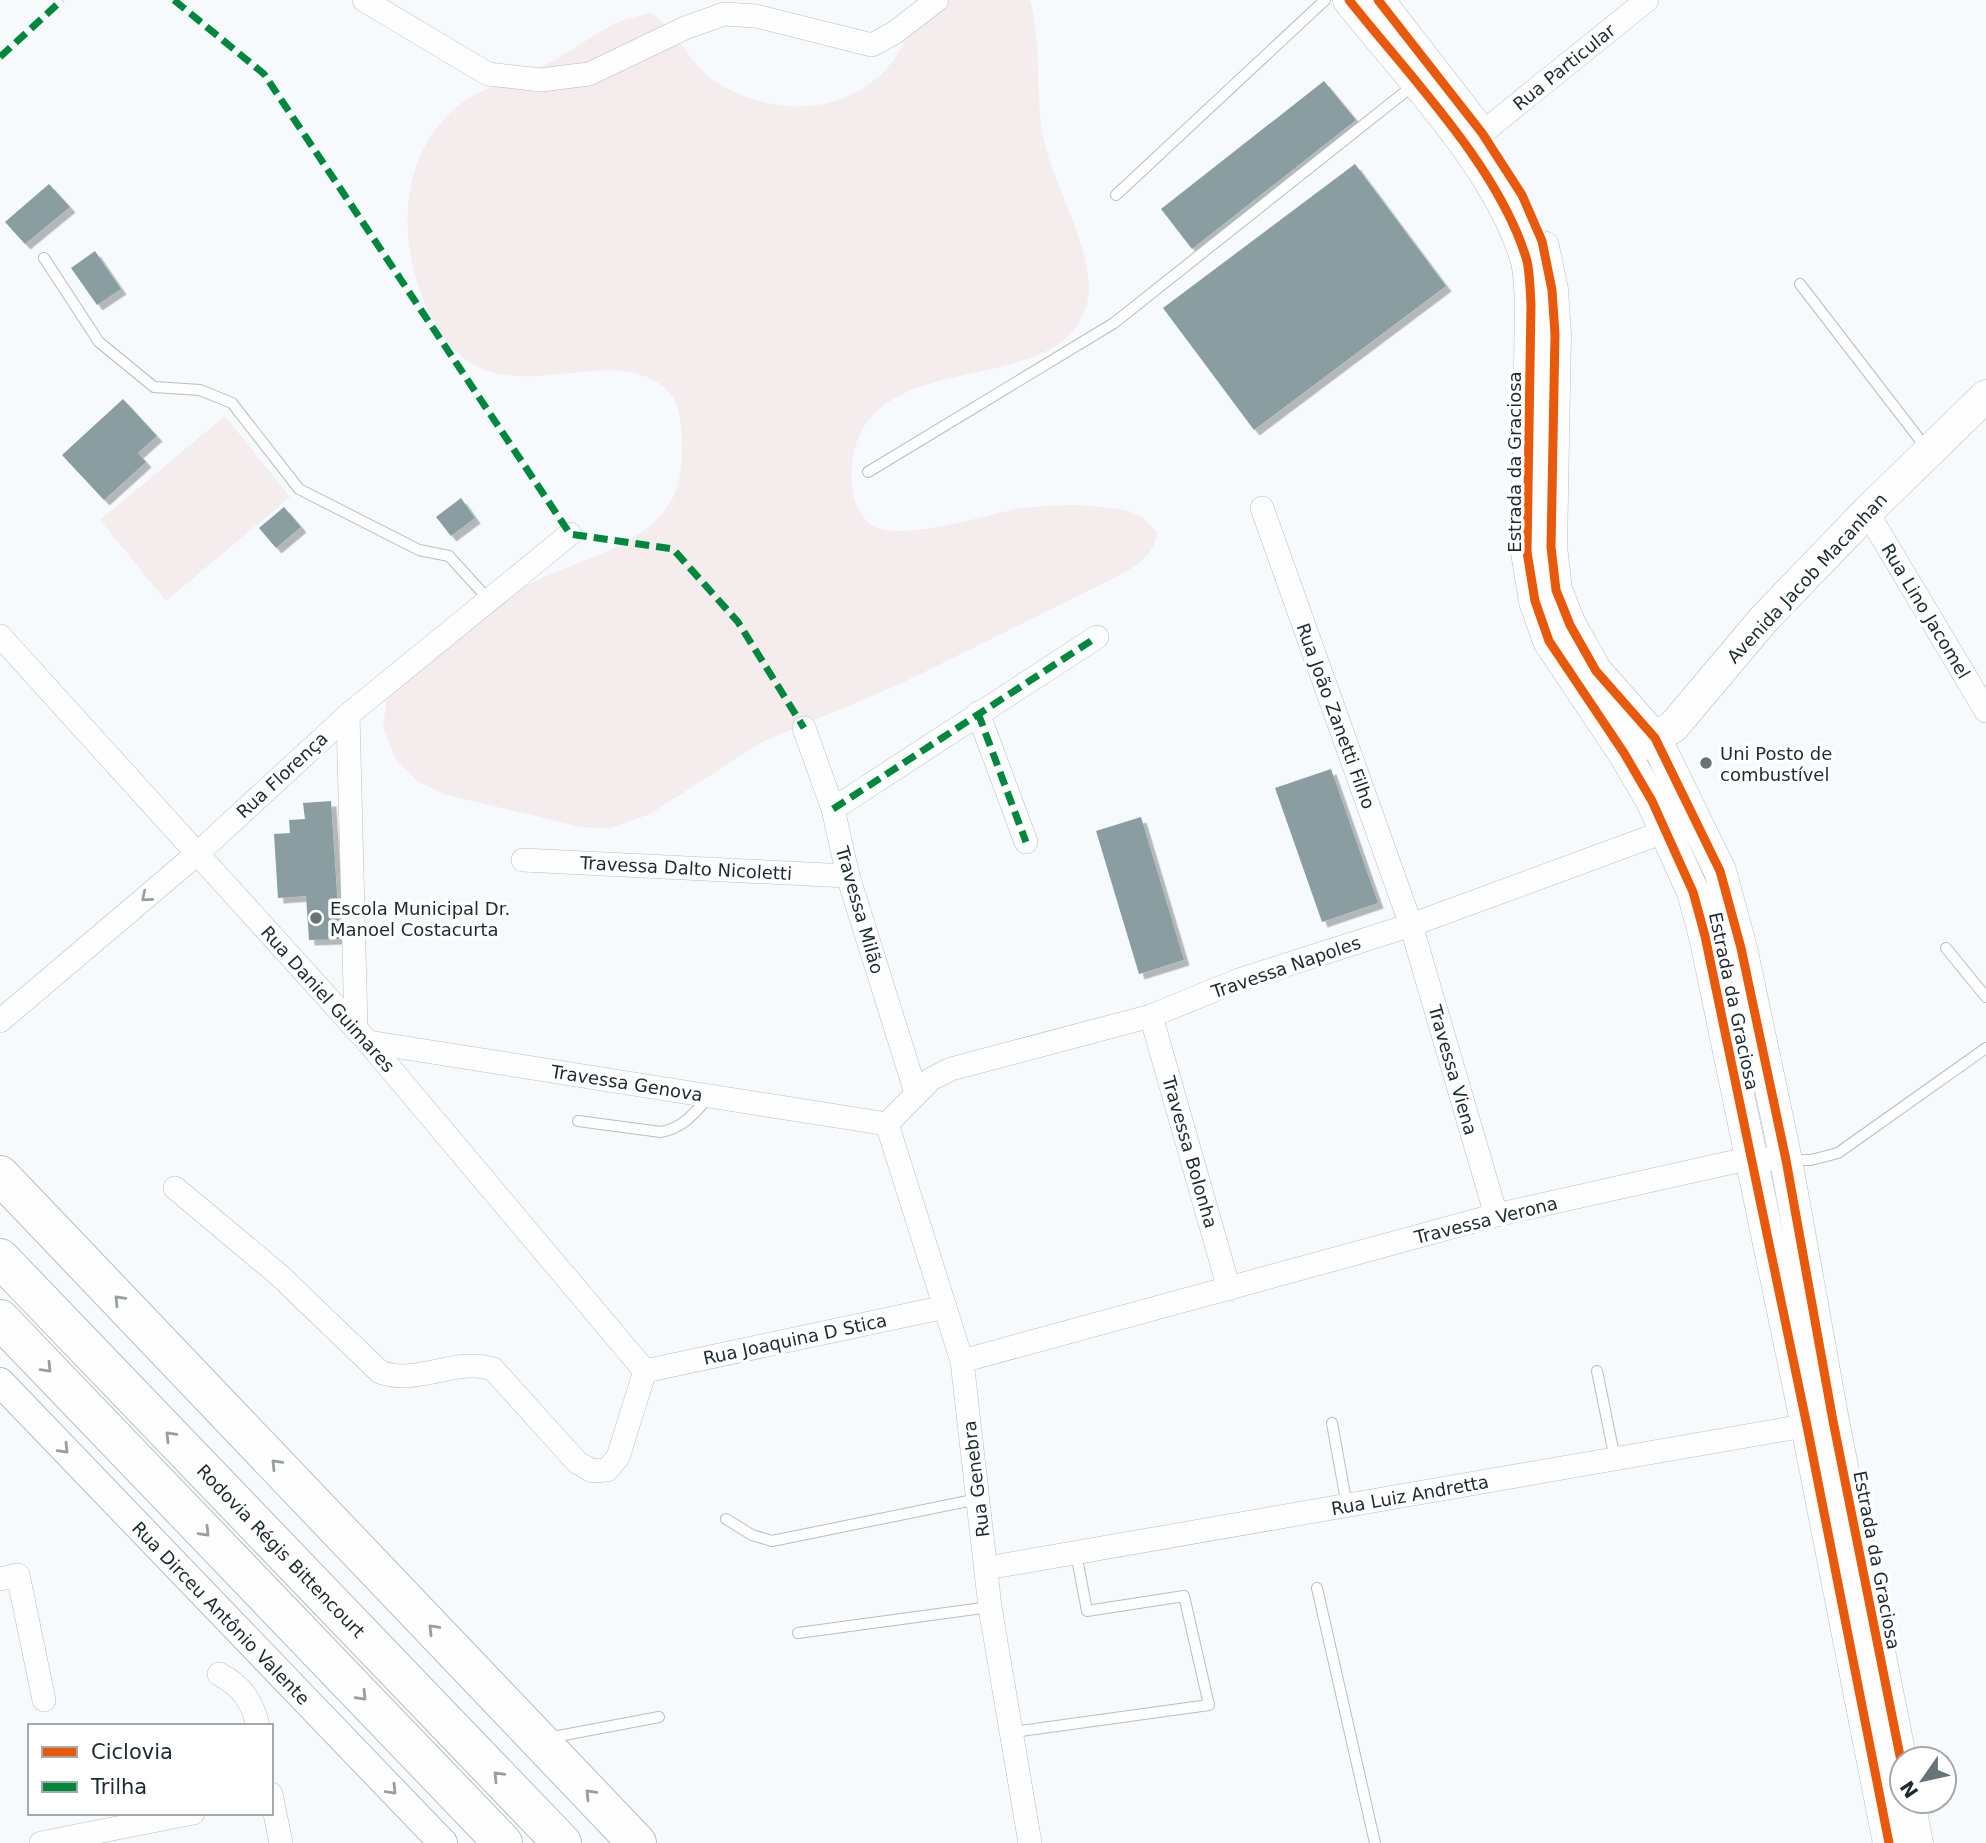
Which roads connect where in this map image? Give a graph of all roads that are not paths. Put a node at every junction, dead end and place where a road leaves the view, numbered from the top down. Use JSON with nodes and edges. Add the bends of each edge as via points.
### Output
{"nodes":[{"id":1,"x":363,"y":0,"type":"edge"},
{"id":2,"x":937,"y":0,"type":"edge"},
{"id":3,"x":1325,"y":0,"type":"edge"},
{"id":4,"x":1349,"y":0,"type":"edge"},
{"id":5,"x":1378,"y":0,"type":"edge"},
{"id":6,"x":1647,"y":0,"type":"edge"},
{"id":7,"x":1415,"y":84,"type":"junction"},
{"id":8,"x":1482,"y":133,"type":"junction"},
{"id":9,"x":1116,"y":195,"type":"dead end"},
{"id":10,"x":44,"y":258,"type":"dead end"},
{"id":11,"x":1800,"y":284,"type":"dead end"},
{"id":12,"x":1986,"y":396,"type":"edge"},
{"id":13,"x":1929,"y":451,"type":"junction"},
{"id":14,"x":868,"y":472,"type":"dead end"},
{"id":15,"x":1262,"y":508,"type":"dead end"},
{"id":16,"x":1867,"y":512,"type":"junction"},
{"id":17,"x":570,"y":534,"type":"dead end"},
{"id":18,"x":489,"y":600,"type":"junction"},
{"id":19,"x":0,"y":636,"type":"edge"},
{"id":20,"x":1097,"y":637,"type":"dead end"},
{"id":21,"x":1986,"y":711,"type":"edge"},
{"id":22,"x":978,"y":713,"type":"junction"},
{"id":23,"x":348,"y":715,"type":"junction"},
{"id":24,"x":804,"y":728,"type":"dead end"},
{"id":25,"x":1655,"y":738,"type":"junction"},
{"id":26,"x":1624,"y":753,"type":"junction"},
{"id":27,"x":833,"y":809,"type":"junction"},
{"id":28,"x":1696,"y":819,"type":"junction"},
{"id":29,"x":1667,"y":832,"type":"junction"},
{"id":30,"x":1026,"y":842,"type":"dead end"},
{"id":31,"x":198,"y":853,"type":"junction"},
{"id":32,"x":523,"y":860,"type":"dead end"},
{"id":33,"x":848,"y":876,"type":"junction"},
{"id":34,"x":1411,"y":925,"type":"junction"},
{"id":35,"x":1946,"y":948,"type":"dead end"},
{"id":36,"x":1986,"y":997,"type":"edge"},
{"id":37,"x":1151,"y":1016,"type":"junction"},
{"id":38,"x":0,"y":1021,"type":"edge"},
{"id":39,"x":362,"y":1036,"type":"junction"},
{"id":40,"x":1986,"y":1048,"type":"edge"},
{"id":41,"x":916,"y":1093,"type":"junction"},
{"id":42,"x":710,"y":1096,"type":"junction"},
{"id":43,"x":578,"y":1121,"type":"dead end"},
{"id":44,"x":887,"y":1124,"type":"junction"},
{"id":45,"x":1751,"y":1158,"type":"junction"},
{"id":46,"x":1786,"y":1160,"type":"junction"},
{"id":47,"x":0,"y":1175,"type":"edge"},
{"id":48,"x":175,"y":1188,"type":"dead end"},
{"id":49,"x":1496,"y":1215,"type":"junction"},
{"id":50,"x":0,"y":1258,"type":"edge"},
{"id":51,"x":1230,"y":1289,"type":"junction"},
{"id":52,"x":945,"y":1307,"type":"junction"},
{"id":53,"x":0,"y":1319,"type":"edge"},
{"id":54,"x":962,"y":1361,"type":"junction"},
{"id":55,"x":645,"y":1371,"type":"junction"},
{"id":56,"x":1597,"y":1371,"type":"dead end"},
{"id":57,"x":0,"y":1382,"type":"edge"},
{"id":58,"x":1332,"y":1423,"type":"dead end"},
{"id":59,"x":1820,"y":1424,"type":"junction"},
{"id":60,"x":1615,"y":1459,"type":"junction"},
{"id":61,"x":978,"y":1499,"type":"junction"},
{"id":62,"x":1347,"y":1506,"type":"junction"},
{"id":63,"x":726,"y":1519,"type":"dead end"},
{"id":64,"x":1076,"y":1553,"type":"junction"},
{"id":65,"x":987,"y":1568,"type":"junction"},
{"id":66,"x":0,"y":1579,"type":"edge"},
{"id":67,"x":1317,"y":1588,"type":"dead end"},
{"id":68,"x":990,"y":1607,"type":"junction"},
{"id":69,"x":798,"y":1633,"type":"dead end"},
{"id":70,"x":219,"y":1674,"type":"dead end"},
{"id":71,"x":44,"y":1700,"type":"dead end"},
{"id":72,"x":659,"y":1717,"type":"dead end"},
{"id":73,"x":258,"y":1724,"type":"edge"},
{"id":74,"x":1013,"y":1732,"type":"junction"},
{"id":75,"x":538,"y":1739,"type":"junction"},
{"id":76,"x":1897,"y":1745,"type":"edge"},
{"id":77,"x":273,"y":1802,"type":"edge"},
{"id":78,"x":183,"y":1815,"type":"edge"},
{"id":79,"x":1912,"y":1815,"type":"edge"},
{"id":80,"x":41,"y":1843,"type":"edge"},
{"id":81,"x":281,"y":1843,"type":"edge"},
{"id":82,"x":443,"y":1843,"type":"edge"},
{"id":83,"x":503,"y":1843,"type":"edge"},
{"id":84,"x":562,"y":1843,"type":"edge"},
{"id":85,"x":637,"y":1843,"type":"edge"},
{"id":86,"x":1030,"y":1843,"type":"edge"},
{"id":87,"x":1376,"y":1843,"type":"edge"},
{"id":88,"x":1889,"y":1843,"type":"edge"},
{"id":89,"x":1917,"y":1843,"type":"edge"}],
"edges":[{"from":1,"to":2,"type":"street","via":[[488,74],[541,80],[589,74],[724,14],[756,16],[872,45]]},
{"from":3,"to":9,"type":"lane"},
{"from":4,"to":7,"type":"main road","name":"Estrada da Graciosa"},
{"from":5,"to":8,"type":"main road","name":"Estrada da Graciosa"},
{"from":6,"to":8,"type":"street","name":"Rua Particular"},
{"from":7,"to":14,"type":"lane","via":[[1114,323]]},
{"from":7,"to":26,"type":"main road","name":"Estrada da Graciosa","via":[[1488,175],[1512,219],[1528,264],[1527,552],[1535,601],[1549,641]]},
{"from":8,"to":25,"type":"main road","name":"Estrada da Graciosa","via":[[1522,195],[1542,241],[1552,290],[1551,547],[1556,590],[1596,671]]},
{"from":10,"to":18,"type":"lane","via":[[99,342],[154,387],[200,390],[232,403],[299,489],[419,550],[449,556]]},
{"from":11,"to":13,"type":"lane"},
{"from":12,"to":13,"type":"main road","name":"Avenida Jacob Macanhan"},
{"from":13,"to":16,"type":"main road","name":"Avenida Jacob Macanhan"},
{"from":15,"to":34,"type":"street","name":"Rua João Zanetti Filho"},
{"from":16,"to":21,"type":"street","name":"Rua Lino Jacomel"},
{"from":16,"to":25,"type":"main road","name":"Avenida Jacob Macanhan","via":[[1764,620],[1673,727]]},
{"from":17,"to":18,"type":"street","name":"Rua Florença"},
{"from":18,"to":23,"type":"street","name":"Rua Florença"},
{"from":19,"to":31,"type":"street","name":"Rua Daniel Guimares"},
{"from":20,"to":22,"type":"street"},
{"from":22,"to":27,"type":"street"},
{"from":22,"to":30,"type":"street"},
{"from":23,"to":31,"type":"street","name":"Rua Florença"},
{"from":23,"to":39,"type":"street"},
{"from":24,"to":27,"type":"street","name":"Travessa Milão"},
{"from":25,"to":26,"type":"main road","name":"Avenida Jacob Macanhan"},
{"from":25,"to":28,"type":"main road","name":"Estrada da Graciosa"},
{"from":26,"to":29,"type":"main road","name":"Estrada da Graciosa"},
{"from":27,"to":33,"type":"street","name":"Travessa Milão"},
{"from":28,"to":29,"type":"street","name":"Travessa Napoles"},
{"from":28,"to":46,"type":"main road","name":"Estrada da Graciosa","via":[[1720,871],[1731,910]]},
{"from":29,"to":34,"type":"street","name":"Travessa Napoles"},
{"from":29,"to":45,"type":"main road","name":"Estrada da Graciosa","via":[[1693,892],[1705,936]]},
{"from":31,"to":38,"type":"street","name":"Rua Florença","one_way":true},
{"from":31,"to":39,"type":"street","name":"Rua Daniel Guimares"},
{"from":32,"to":33,"type":"street","name":"Travessa Dalto Nicoletti"},
{"from":33,"to":41,"type":"street","name":"Travessa Milão"},
{"from":34,"to":37,"type":"street","name":"Travessa Napoles","via":[[1239,980]]},
{"from":34,"to":49,"type":"street","name":"Travessa Viena"},
{"from":35,"to":36,"type":"lane"},
{"from":37,"to":41,"type":"street","name":"Travessa Napoles","via":[[951,1069]]},
{"from":37,"to":51,"type":"street","name":"Travessa Bolonha"},
{"from":39,"to":42,"type":"street","name":"Travessa Genova"},
{"from":39,"to":55,"type":"street","name":"Rua Daniel Guimares"},
{"from":40,"to":46,"type":"lane","name":"Travessa Verona","via":[[1838,1153]]},
{"from":41,"to":44,"type":"street","name":"Travessa Napoles"},
{"from":42,"to":43,"type":"lane","via":[[680,1126],[661,1132]]},
{"from":42,"to":44,"type":"street","name":"Travessa Genova"},
{"from":44,"to":52,"type":"street","name":"Rua Genebra"},
{"from":45,"to":46,"type":"street","name":"Travessa Verona"},
{"from":45,"to":49,"type":"street","name":"Travessa Verona"},
{"from":45,"to":59,"type":"main road","name":"Estrada da Graciosa"},
{"from":46,"to":59,"type":"main road","name":"Estrada da Graciosa"},
{"from":75,"to":47,"type":"highway","one_way":true},
{"from":48,"to":55,"type":"street","via":[[279,1275],[380,1372],[397,1378],[477,1364],[492,1369],[577,1462],[592,1471],[607,1470],[618,1457]]},
{"from":49,"to":51,"type":"street","name":"Travessa Verona"},
{"from":84,"to":50,"type":"highway","name":"Rodovia Régis Bittencourt","one_way":true},
{"from":51,"to":54,"type":"street","name":"Travessa Verona"},
{"from":52,"to":54,"type":"street","name":"Rua Genebra"},
{"from":52,"to":55,"type":"street","name":"Rua Joaquina D Stica"},
{"from":53,"to":83,"type":"highway","one_way":true},
{"from":54,"to":61,"type":"street","name":"Rua Genebra"},
{"from":56,"to":60,"type":"lane"},
{"from":57,"to":82,"type":"street","name":"Rua Dirceu Antônio Valente","one_way":true},
{"from":58,"to":62,"type":"lane"},
{"from":59,"to":60,"type":"street","name":"Rua Luiz Andretta"},
{"from":59,"to":76,"type":"main road","name":"Estrada da Graciosa"},
{"from":59,"to":88,"type":"main road","name":"Estrada da Graciosa"},
{"from":60,"to":62,"type":"street","name":"Rua Luiz Andretta"},
{"from":61,"to":63,"type":"lane","via":[[772,1541]]},
{"from":61,"to":65,"type":"street","name":"Rua Genebra"},
{"from":62,"to":64,"type":"street","name":"Rua Luiz Andretta"},
{"from":64,"to":65,"type":"street","name":"Rua Luiz Andretta"},
{"from":64,"to":74,"type":"lane","via":[[1087,1611],[1184,1596],[1209,1705]]},
{"from":65,"to":68,"type":"street","name":"Rua Genebra"},
{"from":66,"to":71,"type":"street","via":[[18,1575]]},
{"from":67,"to":87,"type":"lane"},
{"from":68,"to":69,"type":"lane"},
{"from":68,"to":74,"type":"street","name":"Rua Genebra"},
{"from":70,"to":73,"type":"street","via":[[243,1690]]},
{"from":72,"to":75,"type":"lane"},
{"from":74,"to":86,"type":"street","name":"Rua Genebra"},
{"from":85,"to":75,"type":"highway","one_way":true},
{"from":77,"to":81,"type":"street"},
{"from":78,"to":80,"type":"street"},
{"from":79,"to":89,"type":"main road"}]}
